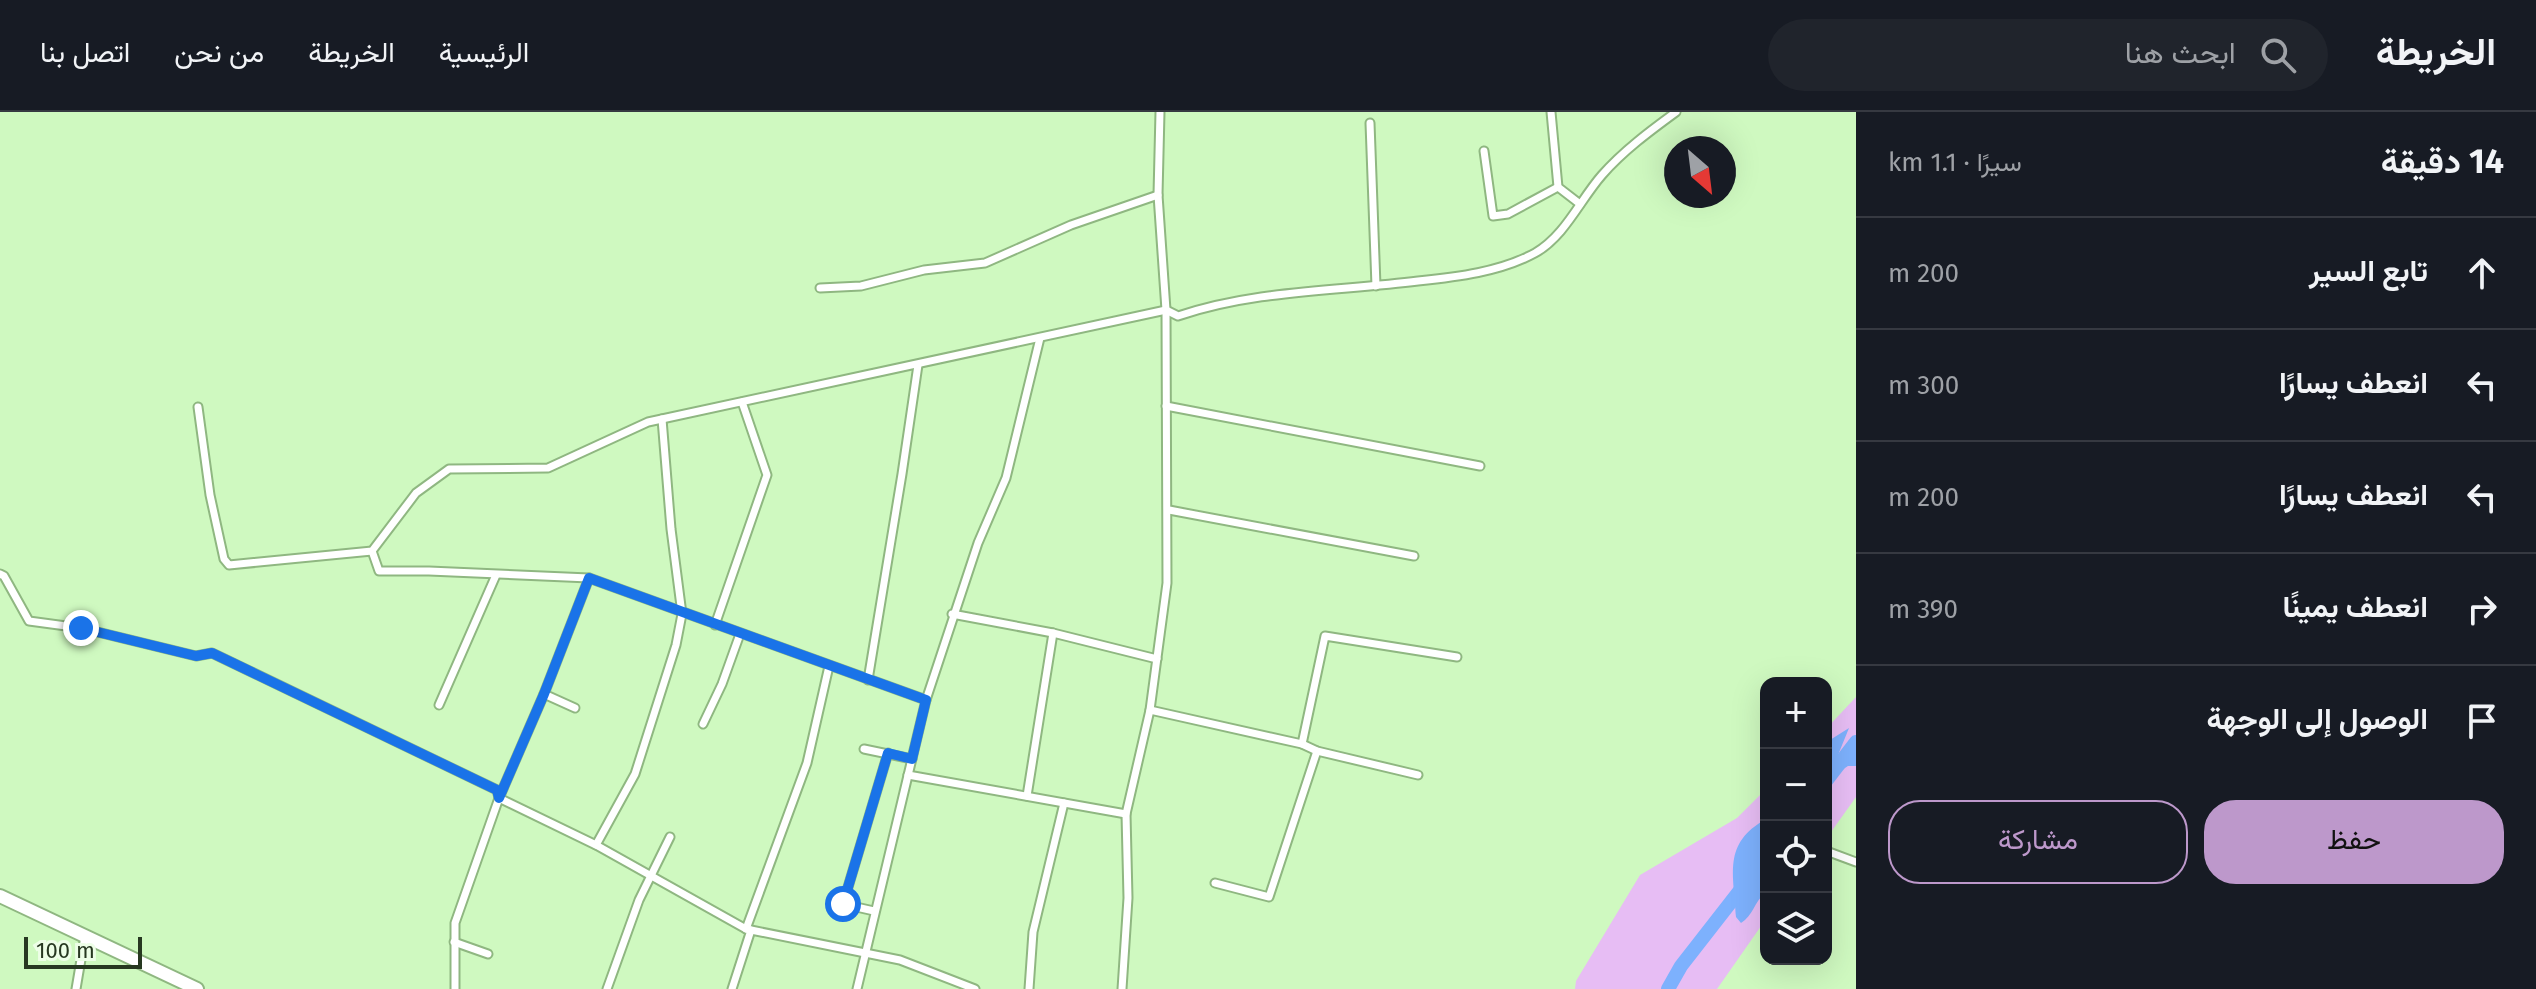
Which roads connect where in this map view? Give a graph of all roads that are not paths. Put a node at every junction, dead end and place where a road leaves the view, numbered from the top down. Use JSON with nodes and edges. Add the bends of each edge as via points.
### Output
{"nodes":[{"id":1,"x":1160,"y":112,"type":"edge"},
{"id":2,"x":1551,"y":112,"type":"edge"},
{"id":3,"x":1676,"y":112,"type":"edge"},
{"id":4,"x":1370,"y":123,"type":"dead end"},
{"id":5,"x":1484,"y":151,"type":"dead end"},
{"id":6,"x":1558,"y":187,"type":"junction"},
{"id":7,"x":1158,"y":195,"type":"junction"},
{"id":8,"x":1580,"y":204,"type":"junction"},
{"id":9,"x":1376,"y":286,"type":"junction"},
{"id":10,"x":820,"y":288,"type":"dead end"},
{"id":11,"x":1166,"y":310,"type":"junction"},
{"id":12,"x":1040,"y":338,"type":"junction"},
{"id":13,"x":918,"y":365,"type":"junction"},
{"id":14,"x":742,"y":402,"type":"junction"},
{"id":15,"x":1166,"y":406,"type":"junction"},
{"id":16,"x":198,"y":407,"type":"dead end"},
{"id":17,"x":662,"y":419,"type":"junction"},
{"id":18,"x":1480,"y":466,"type":"dead end"},
{"id":19,"x":1169,"y":510,"type":"junction"},
{"id":20,"x":372,"y":551,"type":"junction"},
{"id":21,"x":1414,"y":556,"type":"dead end"},
{"id":22,"x":0,"y":574,"type":"edge"},
{"id":23,"x":496,"y":575,"type":"junction"},
{"id":24,"x":589,"y":578,"type":"junction"},
{"id":25,"x":682,"y":614,"type":"junction"},
{"id":26,"x":952,"y":614,"type":"junction"},
{"id":27,"x":715,"y":625,"type":"junction"},
{"id":28,"x":1053,"y":633,"type":"junction"},
{"id":29,"x":740,"y":634,"type":"junction"},
{"id":30,"x":1457,"y":657,"type":"dead end"},
{"id":31,"x":1157,"y":659,"type":"junction"},
{"id":32,"x":829,"y":666,"type":"junction"},
{"id":33,"x":868,"y":680,"type":"junction"},
{"id":34,"x":544,"y":694,"type":"junction"},
{"id":35,"x":926,"y":700,"type":"junction"},
{"id":36,"x":439,"y":705,"type":"dead end"},
{"id":37,"x":575,"y":708,"type":"dead end"},
{"id":38,"x":1150,"y":710,"type":"junction"},
{"id":39,"x":703,"y":724,"type":"dead end"},
{"id":40,"x":1302,"y":744,"type":"junction"},
{"id":41,"x":864,"y":749,"type":"dead end"},
{"id":42,"x":1317,"y":751,"type":"junction"},
{"id":43,"x":888,"y":753,"type":"junction"},
{"id":44,"x":912,"y":759,"type":"junction"},
{"id":45,"x":908,"y":775,"type":"junction"},
{"id":46,"x":1418,"y":775,"type":"dead end"},
{"id":47,"x":1027,"y":796,"type":"junction"},
{"id":48,"x":499,"y":798,"type":"junction"},
{"id":49,"x":1064,"y":803,"type":"junction"},
{"id":50,"x":1126,"y":814,"type":"junction"},
{"id":51,"x":670,"y":837,"type":"dead end"},
{"id":52,"x":596,"y":845,"type":"junction"},
{"id":53,"x":1832,"y":853,"type":"edge"},
{"id":54,"x":1856,"y":862,"type":"edge"},
{"id":55,"x":652,"y":876,"type":"junction"},
{"id":56,"x":1215,"y":883,"type":"dead end"},
{"id":57,"x":0,"y":896,"type":"edge"},
{"id":58,"x":874,"y":911,"type":"junction"},
{"id":59,"x":749,"y":930,"type":"junction"},
{"id":60,"x":85,"y":936,"type":"junction"},
{"id":61,"x":454,"y":942,"type":"junction"},
{"id":62,"x":866,"y":953,"type":"junction"},
{"id":63,"x":488,"y":954,"type":"dead end"},
{"id":64,"x":76,"y":989,"type":"edge"},
{"id":65,"x":197,"y":989,"type":"edge"},
{"id":66,"x":455,"y":989,"type":"edge"},
{"id":67,"x":607,"y":989,"type":"edge"},
{"id":68,"x":732,"y":989,"type":"edge"},
{"id":69,"x":857,"y":989,"type":"edge"},
{"id":70,"x":975,"y":989,"type":"edge"},
{"id":71,"x":1029,"y":989,"type":"edge"},
{"id":72,"x":1122,"y":989,"type":"edge"}],
"edges":[{"from":1,"to":7,"type":"street"},
{"from":2,"to":6,"type":"street"},
{"from":3,"to":8,"type":"street","via":[[1603,174]]},
{"from":4,"to":9,"type":"street"},
{"from":5,"to":6,"type":"street","via":[[1493,216],[1508,214]]},
{"from":6,"to":8,"type":"street"},
{"from":7,"to":10,"type":"street","via":[[985,263],[924,270],[861,286]]},
{"from":7,"to":11,"type":"street"},
{"from":8,"to":9,"type":"street","via":[[1539,250],[1514,263],[1449,278]]},
{"from":9,"to":11,"type":"street","via":[[1258,298],[1178,316]]},
{"from":11,"to":12,"type":"street"},
{"from":11,"to":15,"type":"street"},
{"from":12,"to":13,"type":"street"},
{"from":12,"to":26,"type":"street","via":[[1006,478]]},
{"from":13,"to":14,"type":"street"},
{"from":13,"to":33,"type":"street"},
{"from":14,"to":17,"type":"street"},
{"from":14,"to":27,"type":"street","via":[[767,475]]},
{"from":15,"to":18,"type":"street"},
{"from":15,"to":19,"type":"street"},
{"from":16,"to":20,"type":"street","via":[[210,495],[229,565]]},
{"from":17,"to":20,"type":"street","via":[[548,468],[449,469],[416,493]]},
{"from":17,"to":25,"type":"street"},
{"from":19,"to":21,"type":"street"},
{"from":19,"to":31,"type":"street"},
{"from":20,"to":23,"type":"street","via":[[379,571]]},
{"from":22,"to":48,"type":"street","via":[[29,621],[196,656],[212,653],[497,790]]},
{"from":23,"to":24,"type":"street"},
{"from":23,"to":36,"type":"street"},
{"from":24,"to":25,"type":"street"},
{"from":24,"to":34,"type":"street"},
{"from":25,"to":27,"type":"street"},
{"from":25,"to":52,"type":"street","via":[[635,774]]},
{"from":26,"to":28,"type":"street"},
{"from":26,"to":35,"type":"street"},
{"from":27,"to":29,"type":"street"},
{"from":28,"to":31,"type":"street"},
{"from":28,"to":47,"type":"street"},
{"from":29,"to":32,"type":"street"},
{"from":29,"to":39,"type":"street"},
{"from":30,"to":40,"type":"street","via":[[1325,636]]},
{"from":31,"to":38,"type":"street"},
{"from":32,"to":33,"type":"street"},
{"from":32,"to":59,"type":"street","via":[[807,763]]},
{"from":33,"to":35,"type":"street"},
{"from":34,"to":37,"type":"street"},
{"from":34,"to":48,"type":"street"},
{"from":35,"to":44,"type":"street"},
{"from":38,"to":40,"type":"street"},
{"from":38,"to":50,"type":"street"},
{"from":40,"to":42,"type":"street"},
{"from":41,"to":43,"type":"street"},
{"from":42,"to":46,"type":"street"},
{"from":42,"to":56,"type":"street","via":[[1269,897]]},
{"from":43,"to":44,"type":"street"},
{"from":43,"to":58,"type":"street","via":[[843,904]]},
{"from":44,"to":45,"type":"street"},
{"from":45,"to":47,"type":"street"},
{"from":45,"to":58,"type":"street"},
{"from":47,"to":49,"type":"street"},
{"from":48,"to":52,"type":"street"},
{"from":48,"to":61,"type":"street","via":[[455,923]]},
{"from":49,"to":50,"type":"street"},
{"from":49,"to":71,"type":"street","via":[[1033,932]]},
{"from":50,"to":72,"type":"street"},
{"from":51,"to":55,"type":"street"},
{"from":52,"to":55,"type":"street"},
{"from":53,"to":54,"type":"street"},
{"from":55,"to":59,"type":"street"},
{"from":55,"to":67,"type":"street"},
{"from":57,"to":60,"type":"highway"},
{"from":58,"to":62,"type":"street"},
{"from":59,"to":62,"type":"street"},
{"from":59,"to":68,"type":"street"},
{"from":60,"to":64,"type":"street"},
{"from":60,"to":65,"type":"highway"},
{"from":61,"to":63,"type":"street"},
{"from":61,"to":66,"type":"street"},
{"from":62,"to":69,"type":"street"},
{"from":62,"to":70,"type":"street","via":[[900,960]]}]}
